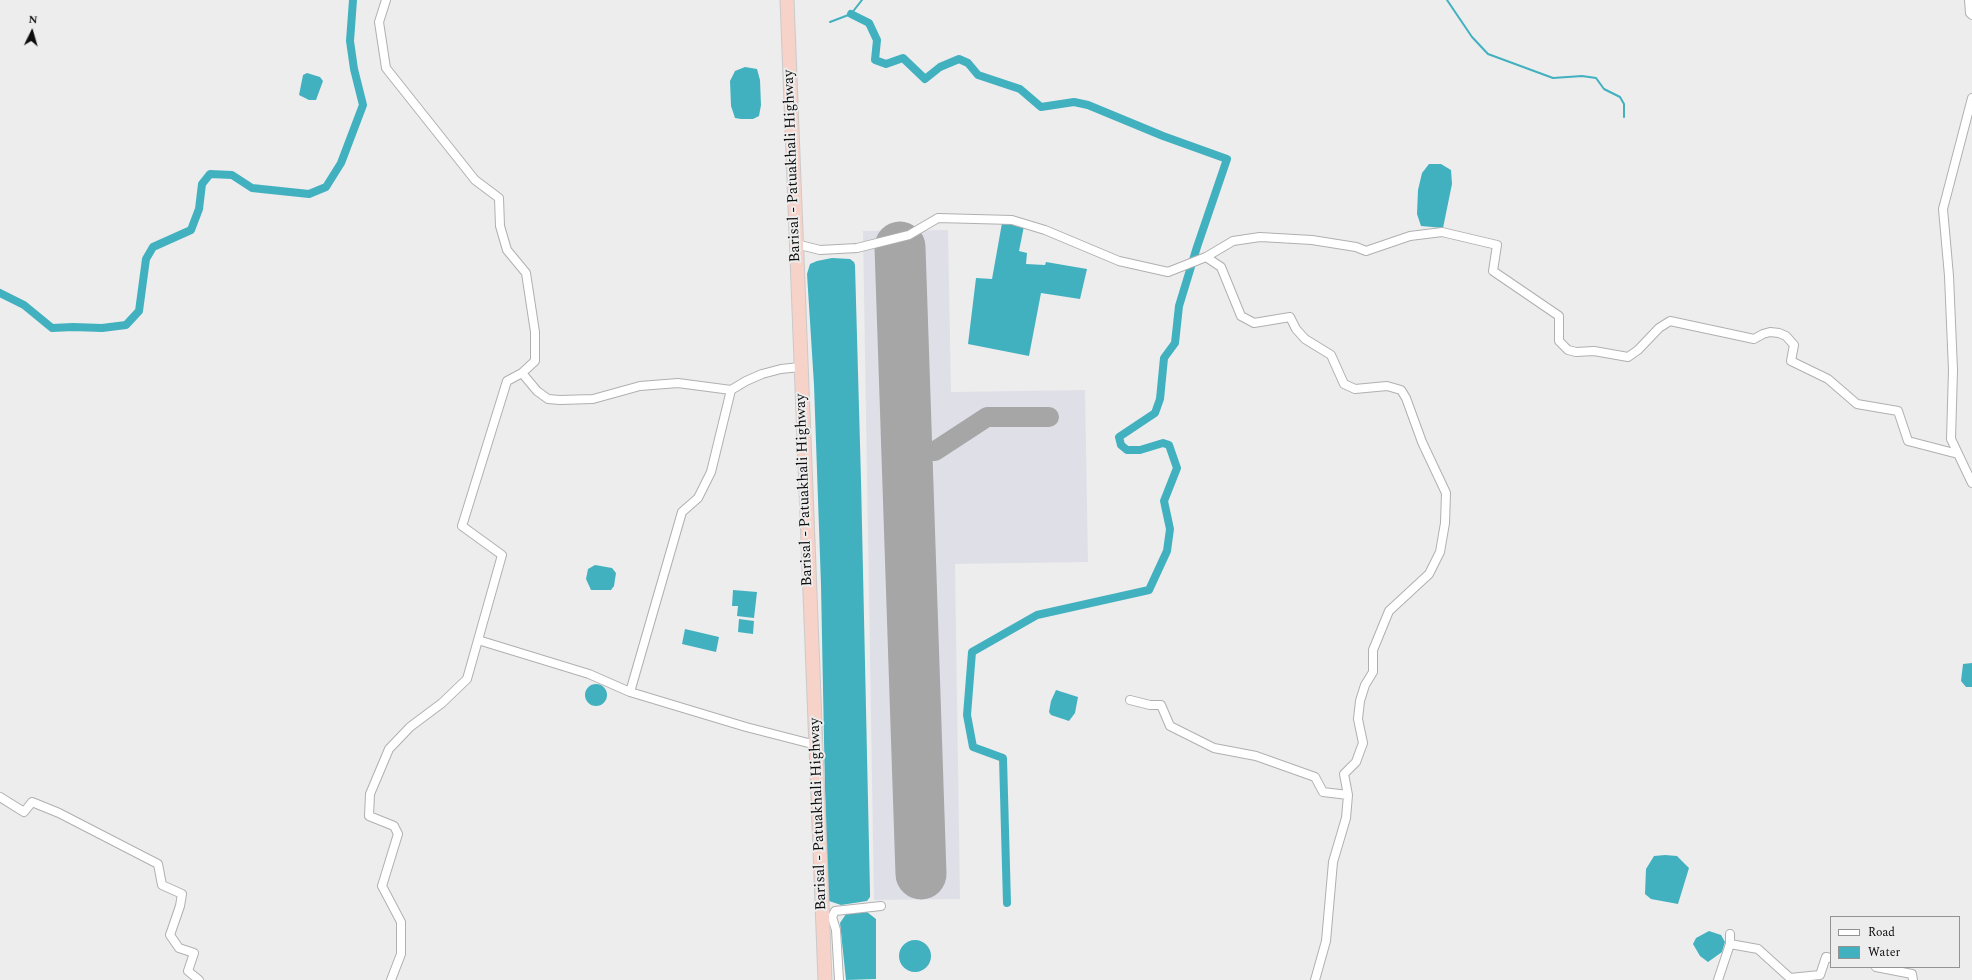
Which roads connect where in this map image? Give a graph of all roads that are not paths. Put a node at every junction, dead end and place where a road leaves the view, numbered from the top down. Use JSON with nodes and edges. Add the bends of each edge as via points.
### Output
{"nodes":[{"id":1,"x":386,"y":0,"type":"edge"},
{"id":2,"x":1969,"y":0,"type":"edge"},
{"id":3,"x":787,"y":3,"type":"edge"},
{"id":4,"x":1972,"y":15,"type":"edge"},
{"id":5,"x":1972,"y":98,"type":"edge"},
{"id":6,"x":796,"y":244,"type":"junction"},
{"id":7,"x":1206,"y":257,"type":"junction"},
{"id":8,"x":800,"y":367,"type":"junction"},
{"id":9,"x":522,"y":373,"type":"junction"},
{"id":10,"x":731,"y":390,"type":"junction"},
{"id":11,"x":1958,"y":454,"type":"junction"},
{"id":12,"x":1972,"y":483,"type":"edge"},
{"id":13,"x":478,"y":640,"type":"junction"},
{"id":14,"x":630,"y":692,"type":"junction"},
{"id":15,"x":1130,"y":700,"type":"dead end"},
{"id":16,"x":816,"y":745,"type":"junction"},
{"id":17,"x":1348,"y":795,"type":"junction"},
{"id":18,"x":0,"y":797,"type":"edge"},
{"id":19,"x":881,"y":906,"type":"dead end"},
{"id":20,"x":1730,"y":934,"type":"dead end"},
{"id":21,"x":1730,"y":944,"type":"junction"},
{"id":22,"x":1830,"y":958,"type":"edge"},
{"id":23,"x":1881,"y":968,"type":"edge"},
{"id":24,"x":199,"y":980,"type":"edge"},
{"id":25,"x":391,"y":980,"type":"edge"},
{"id":26,"x":825,"y":980,"type":"edge"},
{"id":27,"x":839,"y":980,"type":"edge"},
{"id":28,"x":1315,"y":980,"type":"edge"},
{"id":29,"x":1718,"y":980,"type":"edge"},
{"id":30,"x":1913,"y":980,"type":"edge"}],
"edges":[{"from":1,"to":9,"type":"street","via":[[379,22],[386,68],[475,180],[499,198],[500,226],[508,250],[526,273],[535,332],[535,361]]},
{"from":2,"to":4,"type":"street"},
{"from":3,"to":6,"type":"highway","name":"Barisal - Patuakhali Highway"},
{"from":5,"to":11,"type":"street","via":[[1943,209],[1953,370],[1951,439]]},
{"from":6,"to":7,"type":"street","via":[[820,250],[857,248],[909,235],[938,218],[1012,220],[1045,230],[1119,261],[1168,272]]},
{"from":6,"to":8,"type":"highway","name":"Barisal - Patuakhali Highway"},
{"from":7,"to":11,"type":"street","via":[[1233,241],[1260,237],[1312,240],[1366,251],[1410,236],[1442,232],[1496,245],[1493,271],[1559,316],[1559,342],[1568,350],[1594,350],[1628,357],[1670,321],[1754,339],[1770,332],[1779,333],[1786,336],[1794,345],[1791,361],[1828,379],[1857,404],[1898,411],[1908,441]]},
{"from":7,"to":17,"type":"street","via":[[1221,267],[1241,316],[1254,323],[1290,317],[1305,339],[1331,354],[1344,384],[1355,389],[1386,386],[1401,390],[1446,493],[1445,523],[1440,552],[1429,574],[1389,611],[1373,650],[1373,672],[1365,685],[1358,719],[1363,743],[1356,762],[1344,774]]},
{"from":8,"to":10,"type":"street","via":[[762,374]]},
{"from":8,"to":16,"type":"highway","name":"Barisal - Patuakhali Highway"},
{"from":9,"to":10,"type":"street","via":[[537,391],[548,399],[560,400],[593,399],[640,386],[678,383]]},
{"from":9,"to":13,"type":"street","via":[[508,381],[462,526],[502,554]]},
{"from":10,"to":14,"type":"street","via":[[711,472],[698,498],[682,512]]},
{"from":11,"to":12,"type":"street"},
{"from":13,"to":14,"type":"street","via":[[588,674]]},
{"from":13,"to":25,"type":"street","via":[[467,679],[442,703],[410,727],[389,749],[370,794],[369,816],[394,826],[398,834],[382,886],[401,922],[401,954]]},
{"from":14,"to":16,"type":"street"},
{"from":15,"to":17,"type":"street","via":[[1161,705],[1170,726],[1214,748],[1256,756],[1315,776],[1323,792]]},
{"from":16,"to":26,"type":"highway","name":"Barisal - Patuakhali Highway"},
{"from":17,"to":28,"type":"street","via":[[1346,818],[1333,862],[1326,940]]},
{"from":18,"to":24,"type":"street","via":[[24,812],[32,802],[158,864],[162,885],[182,894],[170,935],[179,948],[194,953],[188,971]]},
{"from":19,"to":27,"type":"street","via":[[835,911],[832,916],[836,930]]},
{"from":20,"to":21,"type":"street"},
{"from":21,"to":22,"type":"street","via":[[1758,949],[1790,978],[1820,975],[1826,957]]},
{"from":21,"to":29,"type":"street"},
{"from":23,"to":30,"type":"street","via":[[1912,974]]}]}
